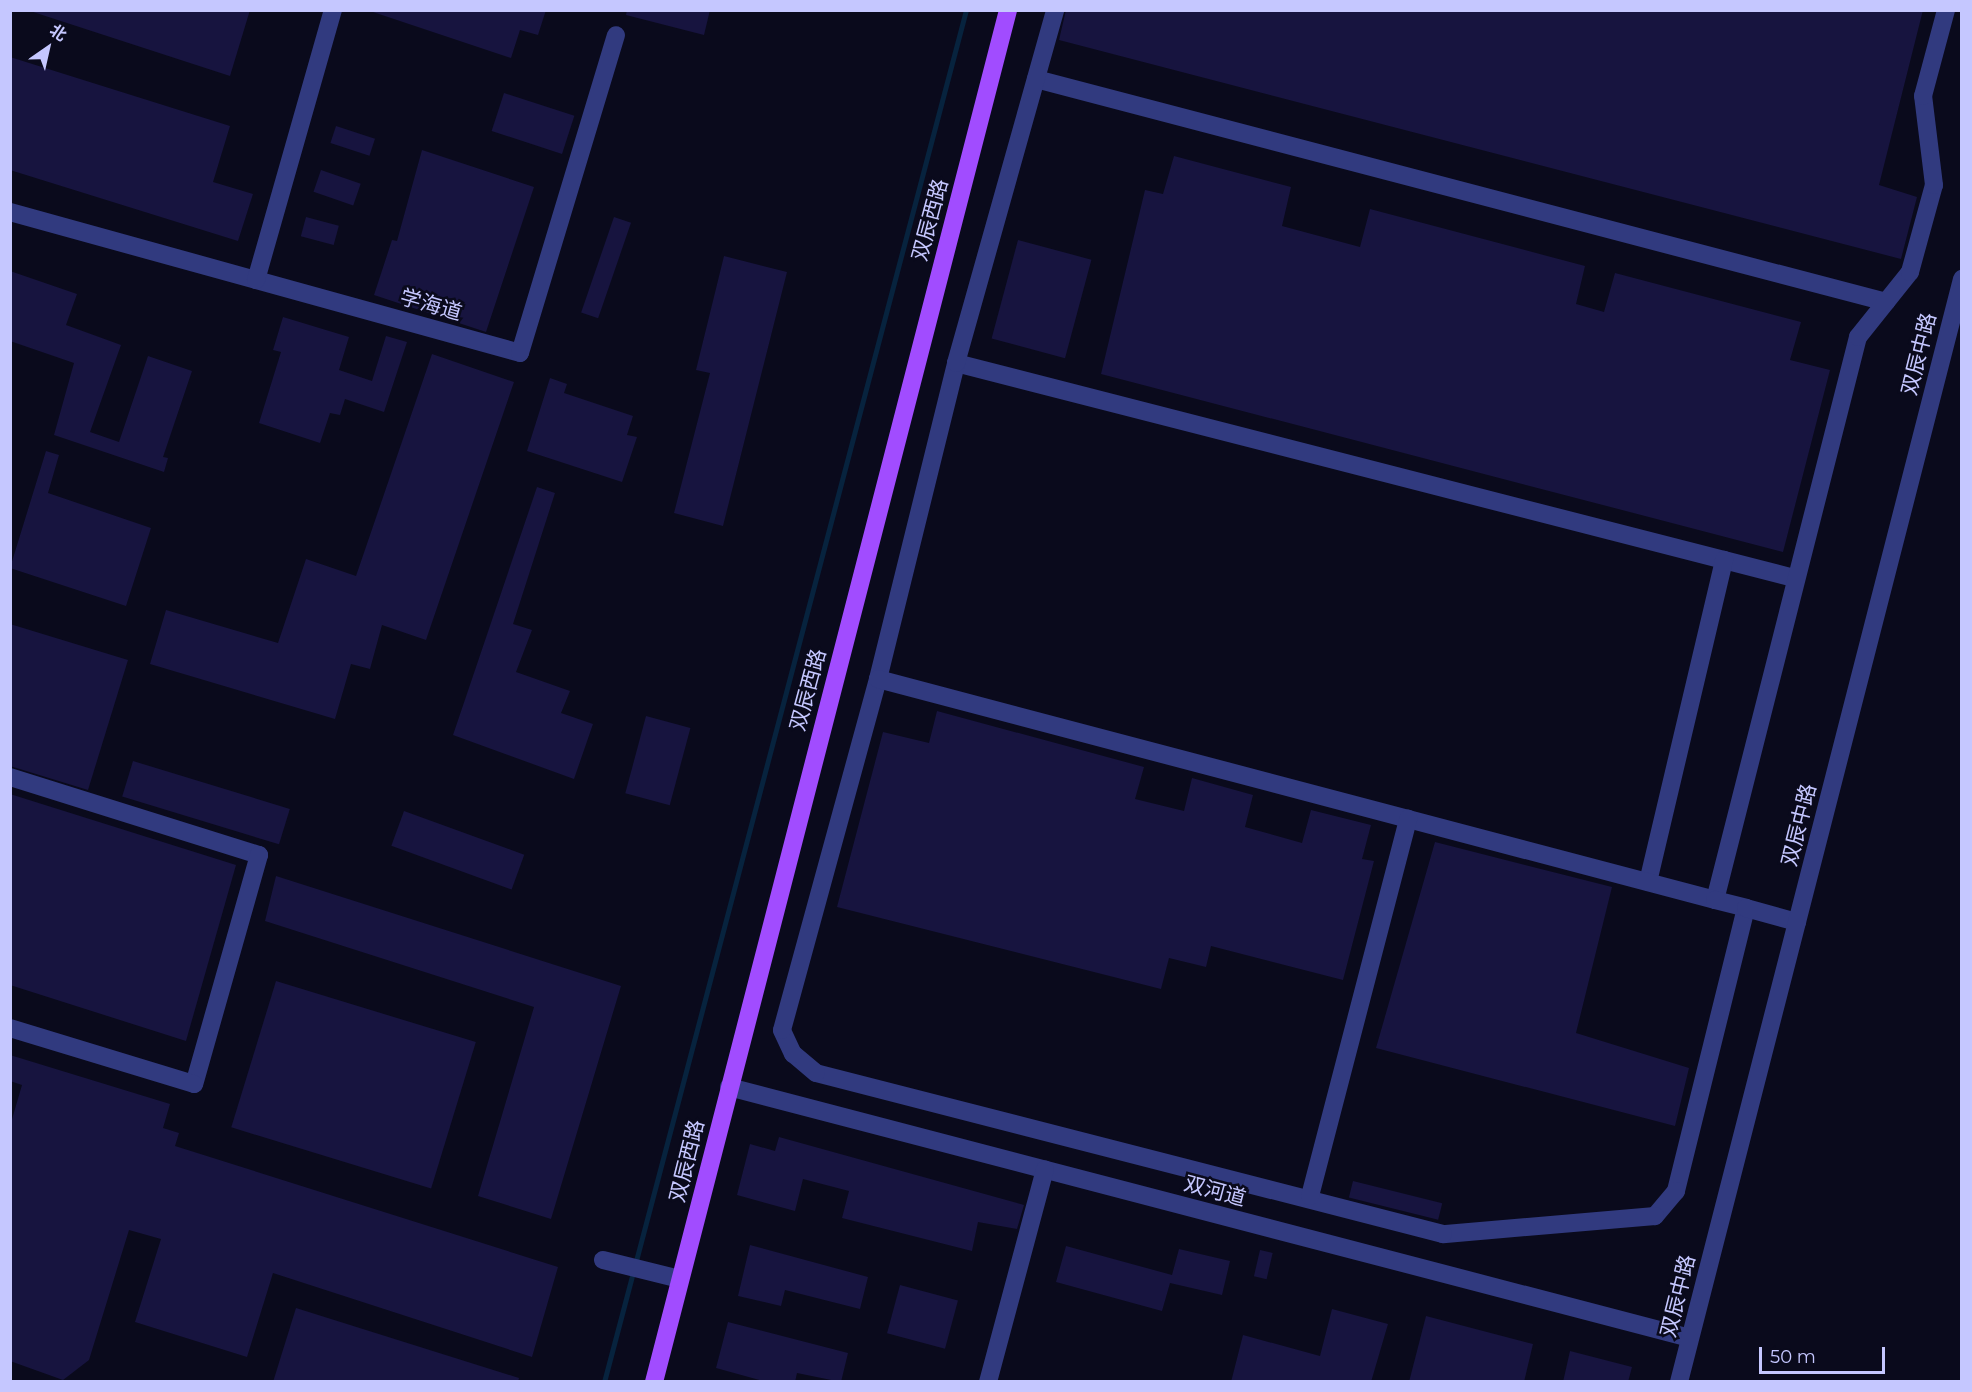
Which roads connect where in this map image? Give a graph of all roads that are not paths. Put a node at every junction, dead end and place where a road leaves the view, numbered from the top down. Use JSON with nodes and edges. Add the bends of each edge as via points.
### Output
{"nodes":[{"id":1,"x":333,"y":10,"type":"edge"},
{"id":2,"x":1008,"y":10,"type":"edge"},
{"id":3,"x":1055,"y":10,"type":"edge"},
{"id":4,"x":1946,"y":10,"type":"edge"},
{"id":5,"x":616,"y":35,"type":"dead end"},
{"id":6,"x":1036,"y":79,"type":"junction"},
{"id":7,"x":10,"y":212,"type":"edge"},
{"id":8,"x":1962,"y":279,"type":"edge"},
{"id":9,"x":256,"y":280,"type":"junction"},
{"id":10,"x":1886,"y":302,"type":"junction"},
{"id":11,"x":956,"y":363,"type":"junction"},
{"id":12,"x":1724,"y":560,"type":"junction"},
{"id":13,"x":1794,"y":578,"type":"junction"},
{"id":14,"x":878,"y":679,"type":"junction"},
{"id":15,"x":10,"y":777,"type":"edge"},
{"id":16,"x":1408,"y":819,"type":"junction"},
{"id":17,"x":1648,"y":882,"type":"junction"},
{"id":18,"x":1715,"y":900,"type":"junction"},
{"id":19,"x":1746,"y":908,"type":"junction"},
{"id":20,"x":1797,"y":922,"type":"junction"},
{"id":21,"x":10,"y":1028,"type":"edge"},
{"id":22,"x":729,"y":1087,"type":"junction"},
{"id":23,"x":1045,"y":1169,"type":"junction"},
{"id":24,"x":1310,"y":1196,"type":"junction"},
{"id":25,"x":603,"y":1260,"type":"dead end"},
{"id":26,"x":680,"y":1279,"type":"junction"},
{"id":27,"x":1690,"y":1338,"type":"junction"},
{"id":28,"x":654,"y":1382,"type":"edge"},
{"id":29,"x":988,"y":1382,"type":"edge"},
{"id":30,"x":1679,"y":1382,"type":"edge"}],
"edges":[{"from":1,"to":9,"type":"street"},
{"from":2,"to":22,"type":"main road","name":"双辰西路"},
{"from":3,"to":6,"type":"street"},
{"from":4,"to":10,"type":"street","via":[[1923,96],[1934,184],[1910,272]]},
{"from":5,"to":9,"type":"street","name":"学海道","via":[[520,353]]},
{"from":6,"to":10,"type":"street"},
{"from":6,"to":11,"type":"street"},
{"from":7,"to":9,"type":"street","name":"学海道"},
{"from":8,"to":20,"type":"street","name":"双辰中路"},
{"from":10,"to":13,"type":"street","via":[[1858,337]]},
{"from":11,"to":12,"type":"street"},
{"from":11,"to":14,"type":"street"},
{"from":12,"to":13,"type":"street"},
{"from":12,"to":17,"type":"street"},
{"from":13,"to":18,"type":"street"},
{"from":14,"to":16,"type":"street"},
{"from":14,"to":24,"type":"street","via":[[782,1030],[793,1053],[816,1072]]},
{"from":15,"to":21,"type":"street","via":[[259,855],[194,1084]]},
{"from":16,"to":17,"type":"street"},
{"from":16,"to":24,"type":"street"},
{"from":17,"to":18,"type":"street"},
{"from":18,"to":19,"type":"street"},
{"from":19,"to":20,"type":"street"},
{"from":19,"to":24,"type":"street","via":[[1676,1191],[1655,1216],[1443,1234]]},
{"from":20,"to":27,"type":"street","name":"双辰中路"},
{"from":22,"to":23,"type":"street","name":"双河道"},
{"from":22,"to":26,"type":"main road","name":"双辰西路"},
{"from":23,"to":27,"type":"street","name":"双河道"},
{"from":23,"to":29,"type":"street"},
{"from":25,"to":26,"type":"street"},
{"from":26,"to":28,"type":"main road","name":"双辰西路"},
{"from":27,"to":30,"type":"street","name":"双辰中路"}]}
